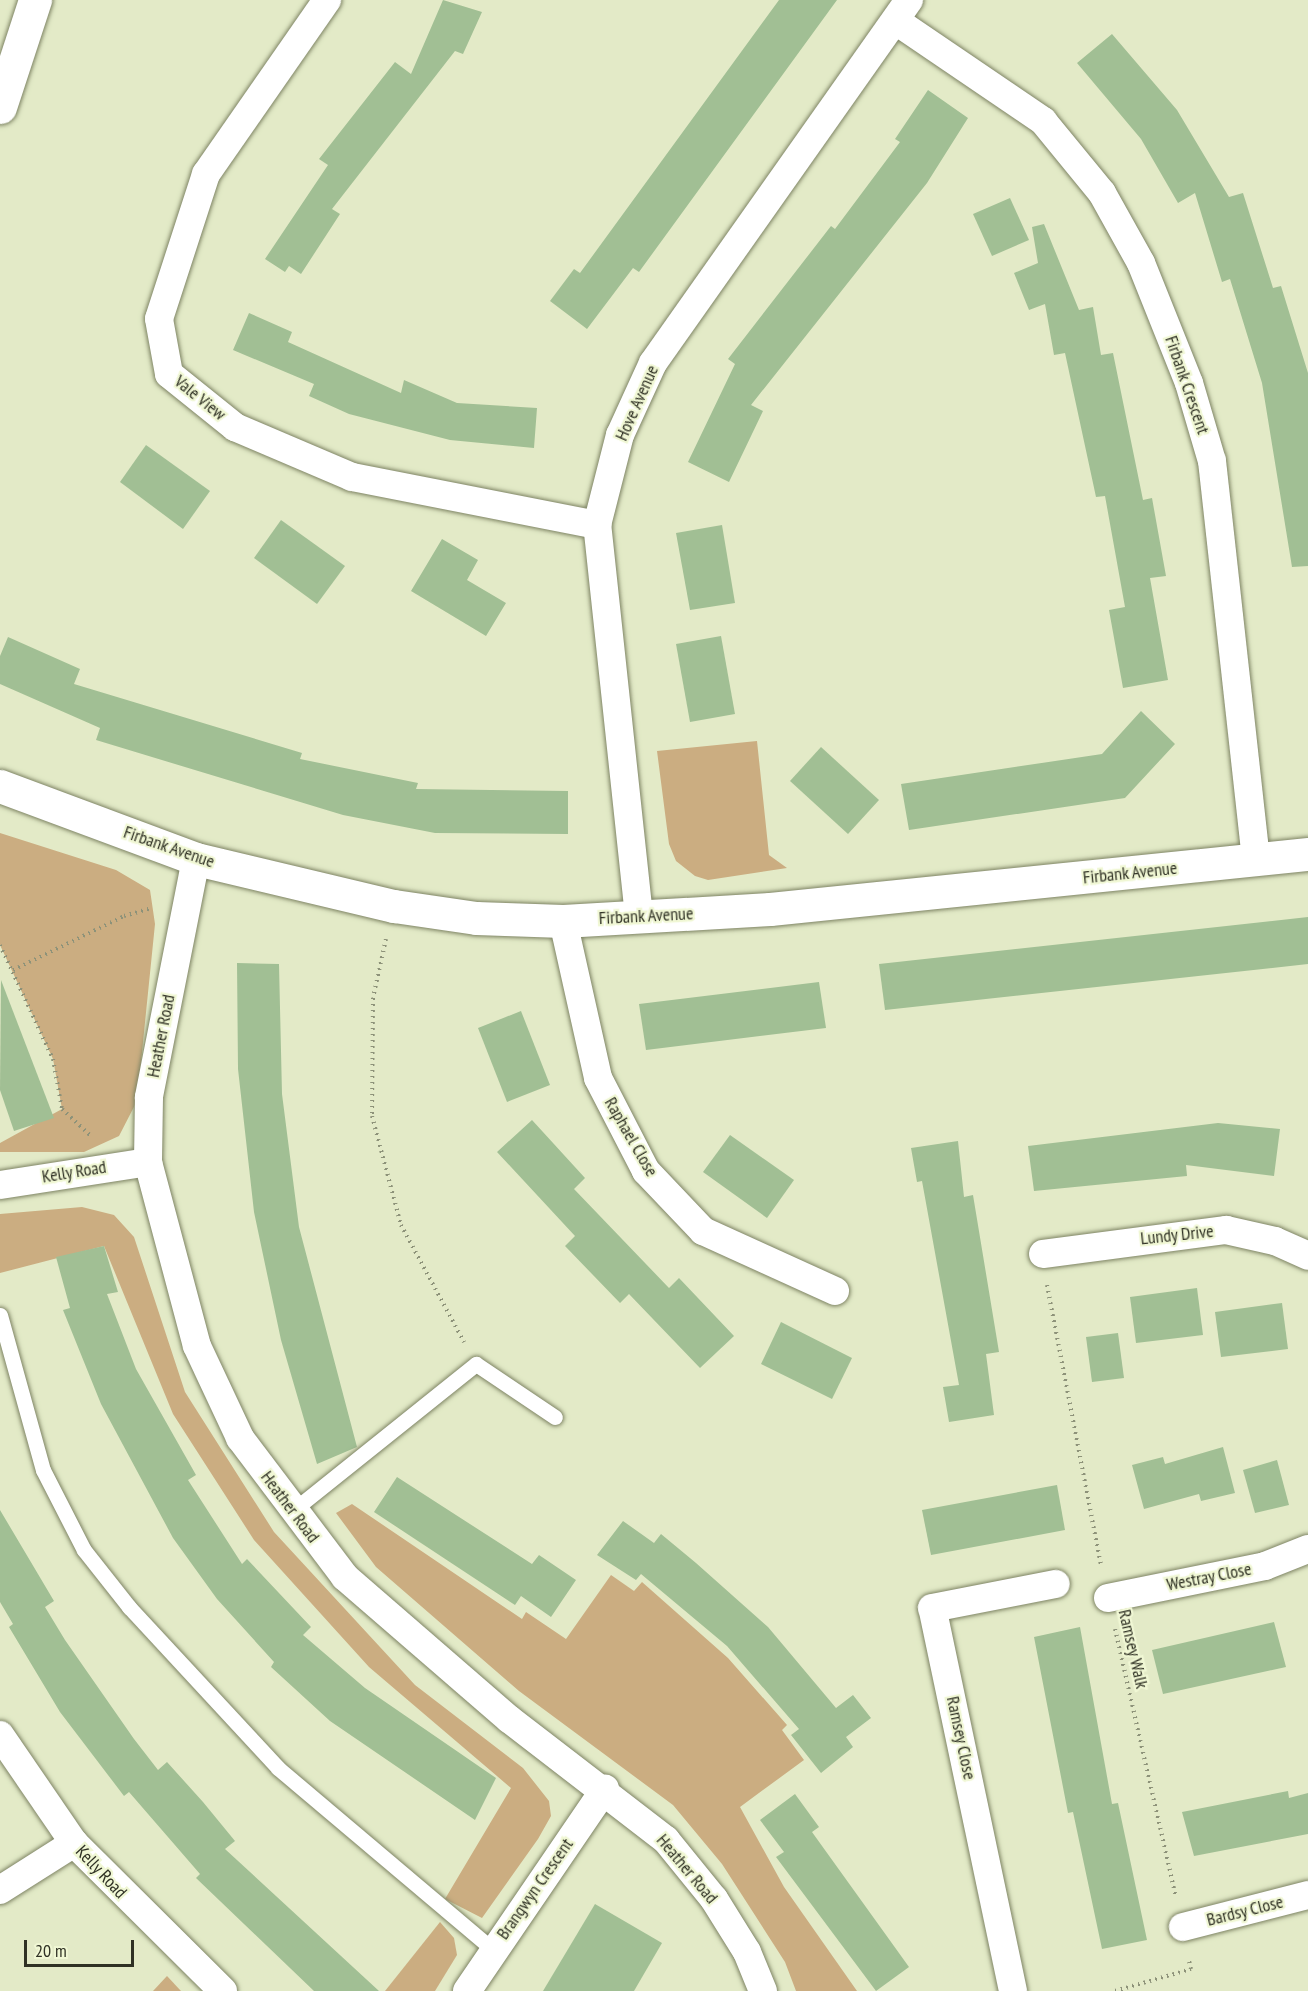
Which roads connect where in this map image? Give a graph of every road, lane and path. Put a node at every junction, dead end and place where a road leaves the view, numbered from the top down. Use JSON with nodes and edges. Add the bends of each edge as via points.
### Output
{"nodes":[{"id":1,"x":35,"y":0,"type":"edge"},
{"id":2,"x":327,"y":0,"type":"edge"},
{"id":3,"x":902,"y":10,"type":"edge"},
{"id":4,"x":0,"y":107,"type":"edge"},
{"id":5,"x":597,"y":525,"type":"junction"},
{"id":6,"x":0,"y":786,"type":"edge"},
{"id":7,"x":1308,"y":854,"type":"edge"},
{"id":8,"x":196,"y":859,"type":"junction"},
{"id":9,"x":1256,"y":860,"type":"junction"},
{"id":10,"x":188,"y":898,"type":"junction"},
{"id":11,"x":394,"y":906,"type":"junction"},
{"id":12,"x":639,"y":916,"type":"junction"},
{"id":13,"x":563,"y":921,"type":"junction"},
{"id":14,"x":0,"y":945,"type":"edge"},
{"id":15,"x":13,"y":970,"type":"junction"},
{"id":16,"x":136,"y":1163,"type":"junction"},
{"id":17,"x":0,"y":1185,"type":"edge"},
{"id":18,"x":1043,"y":1254,"type":"joint"},
{"id":19,"x":1308,"y":1256,"type":"edge"},
{"id":20,"x":835,"y":1291,"type":"dead end"},
{"id":21,"x":0,"y":1314,"type":"edge"},
{"id":22,"x":476,"y":1364,"type":"junction"},
{"id":23,"x":555,"y":1417,"type":"dead end"},
{"id":24,"x":291,"y":1512,"type":"junction"},
{"id":25,"x":1308,"y":1549,"type":"edge"},
{"id":26,"x":1056,"y":1584,"type":"dead end"},
{"id":27,"x":1108,"y":1598,"type":"junction"},
{"id":28,"x":0,"y":1735,"type":"edge"},
{"id":29,"x":605,"y":1789,"type":"junction"},
{"id":30,"x":74,"y":1843,"type":"junction"},
{"id":31,"x":0,"y":1890,"type":"edge"},
{"id":32,"x":1308,"y":1895,"type":"edge"},
{"id":33,"x":1182,"y":1927,"type":"junction"},
{"id":34,"x":493,"y":1950,"type":"junction"},
{"id":35,"x":223,"y":1991,"type":"edge"},
{"id":36,"x":467,"y":1991,"type":"edge"},
{"id":37,"x":763,"y":1991,"type":"edge"},
{"id":38,"x":1013,"y":1991,"type":"edge"},
{"id":39,"x":1115,"y":1991,"type":"edge"}],
"edges":[{"from":1,"to":4,"type":"main road"},
{"from":2,"to":5,"type":"street","name":"Vale View","via":[[206,174],[159,319],[170,374],[235,427],[352,477]]},
{"from":3,"to":5,"type":"street","name":"Hove Avenue","via":[[653,363],[620,435]]},
{"from":3,"to":9,"type":"street","name":"Firbank Crescent","via":[[1042,121],[1102,193],[1141,263],[1189,384],[1212,461]]},
{"from":5,"to":12,"type":"street","name":"Hove Avenue"},
{"from":6,"to":8,"type":"main road","name":"Firbank Avenue"},
{"from":7,"to":9,"type":"main road","name":"Firbank Avenue"},
{"from":8,"to":10,"type":"street","name":"Heather Road"},
{"from":8,"to":11,"type":"main road","name":"Firbank Avenue"},
{"from":9,"to":12,"type":"main road","name":"Firbank Avenue"},
{"from":10,"to":15,"type":"path","via":[[124,916]]},
{"from":10,"to":16,"type":"street","name":"Heather Road"},
{"from":11,"to":13,"type":"main road","name":"Firbank Avenue"},
{"from":11,"to":22,"type":"path","via":[[372,998],[372,1116],[401,1225]]},
{"from":12,"to":13,"type":"main road","name":"Firbank Avenue"},
{"from":13,"to":20,"type":"street","name":"Raphael Close","via":[[598,1078],[646,1171],[703,1231]]},
{"from":14,"to":15,"type":"path"},
{"from":15,"to":16,"type":"path","via":[[53,1059],[62,1109]]},
{"from":16,"to":17,"type":"street","name":"Kelly Road"},
{"from":16,"to":24,"type":"street","name":"Heather Road","via":[[197,1346],[240,1438]]},
{"from":18,"to":19,"type":"street","name":"Lundy Drive","via":[[1226,1230],[1275,1241]]},
{"from":18,"to":27,"type":"path","name":"Ramsey Walk","via":[[1051,1323]]},
{"from":21,"to":34,"type":"lane","via":[[43,1470],[84,1550],[129,1607],[278,1768]]},
{"from":22,"to":23,"type":"lane"},
{"from":22,"to":24,"type":"lane"},
{"from":24,"to":29,"type":"street","name":"Heather Road","via":[[345,1577],[411,1637]]},
{"from":25,"to":27,"type":"street","name":"Westray Close","via":[[1265,1566]]},
{"from":26,"to":38,"type":"street","name":"Ramsey Close","via":[[932,1608]]},
{"from":27,"to":33,"type":"path","name":"Ramsey Walk"},
{"from":28,"to":30,"type":"street","name":"Kelly Road"},
{"from":29,"to":34,"type":"street","name":"Brangwyn Crescent"},
{"from":29,"to":37,"type":"street","name":"Heather Road","via":[[666,1840],[707,1891],[747,1952]]},
{"from":30,"to":31,"type":"street"},
{"from":30,"to":35,"type":"street","name":"Kelly Road"},
{"from":32,"to":33,"type":"street","name":"Bardsy Close"},
{"from":33,"to":39,"type":"path","name":"Ramsey Walk","via":[[1191,1969]]},
{"from":34,"to":36,"type":"street","name":"Brangwyn Crescent"}]}
